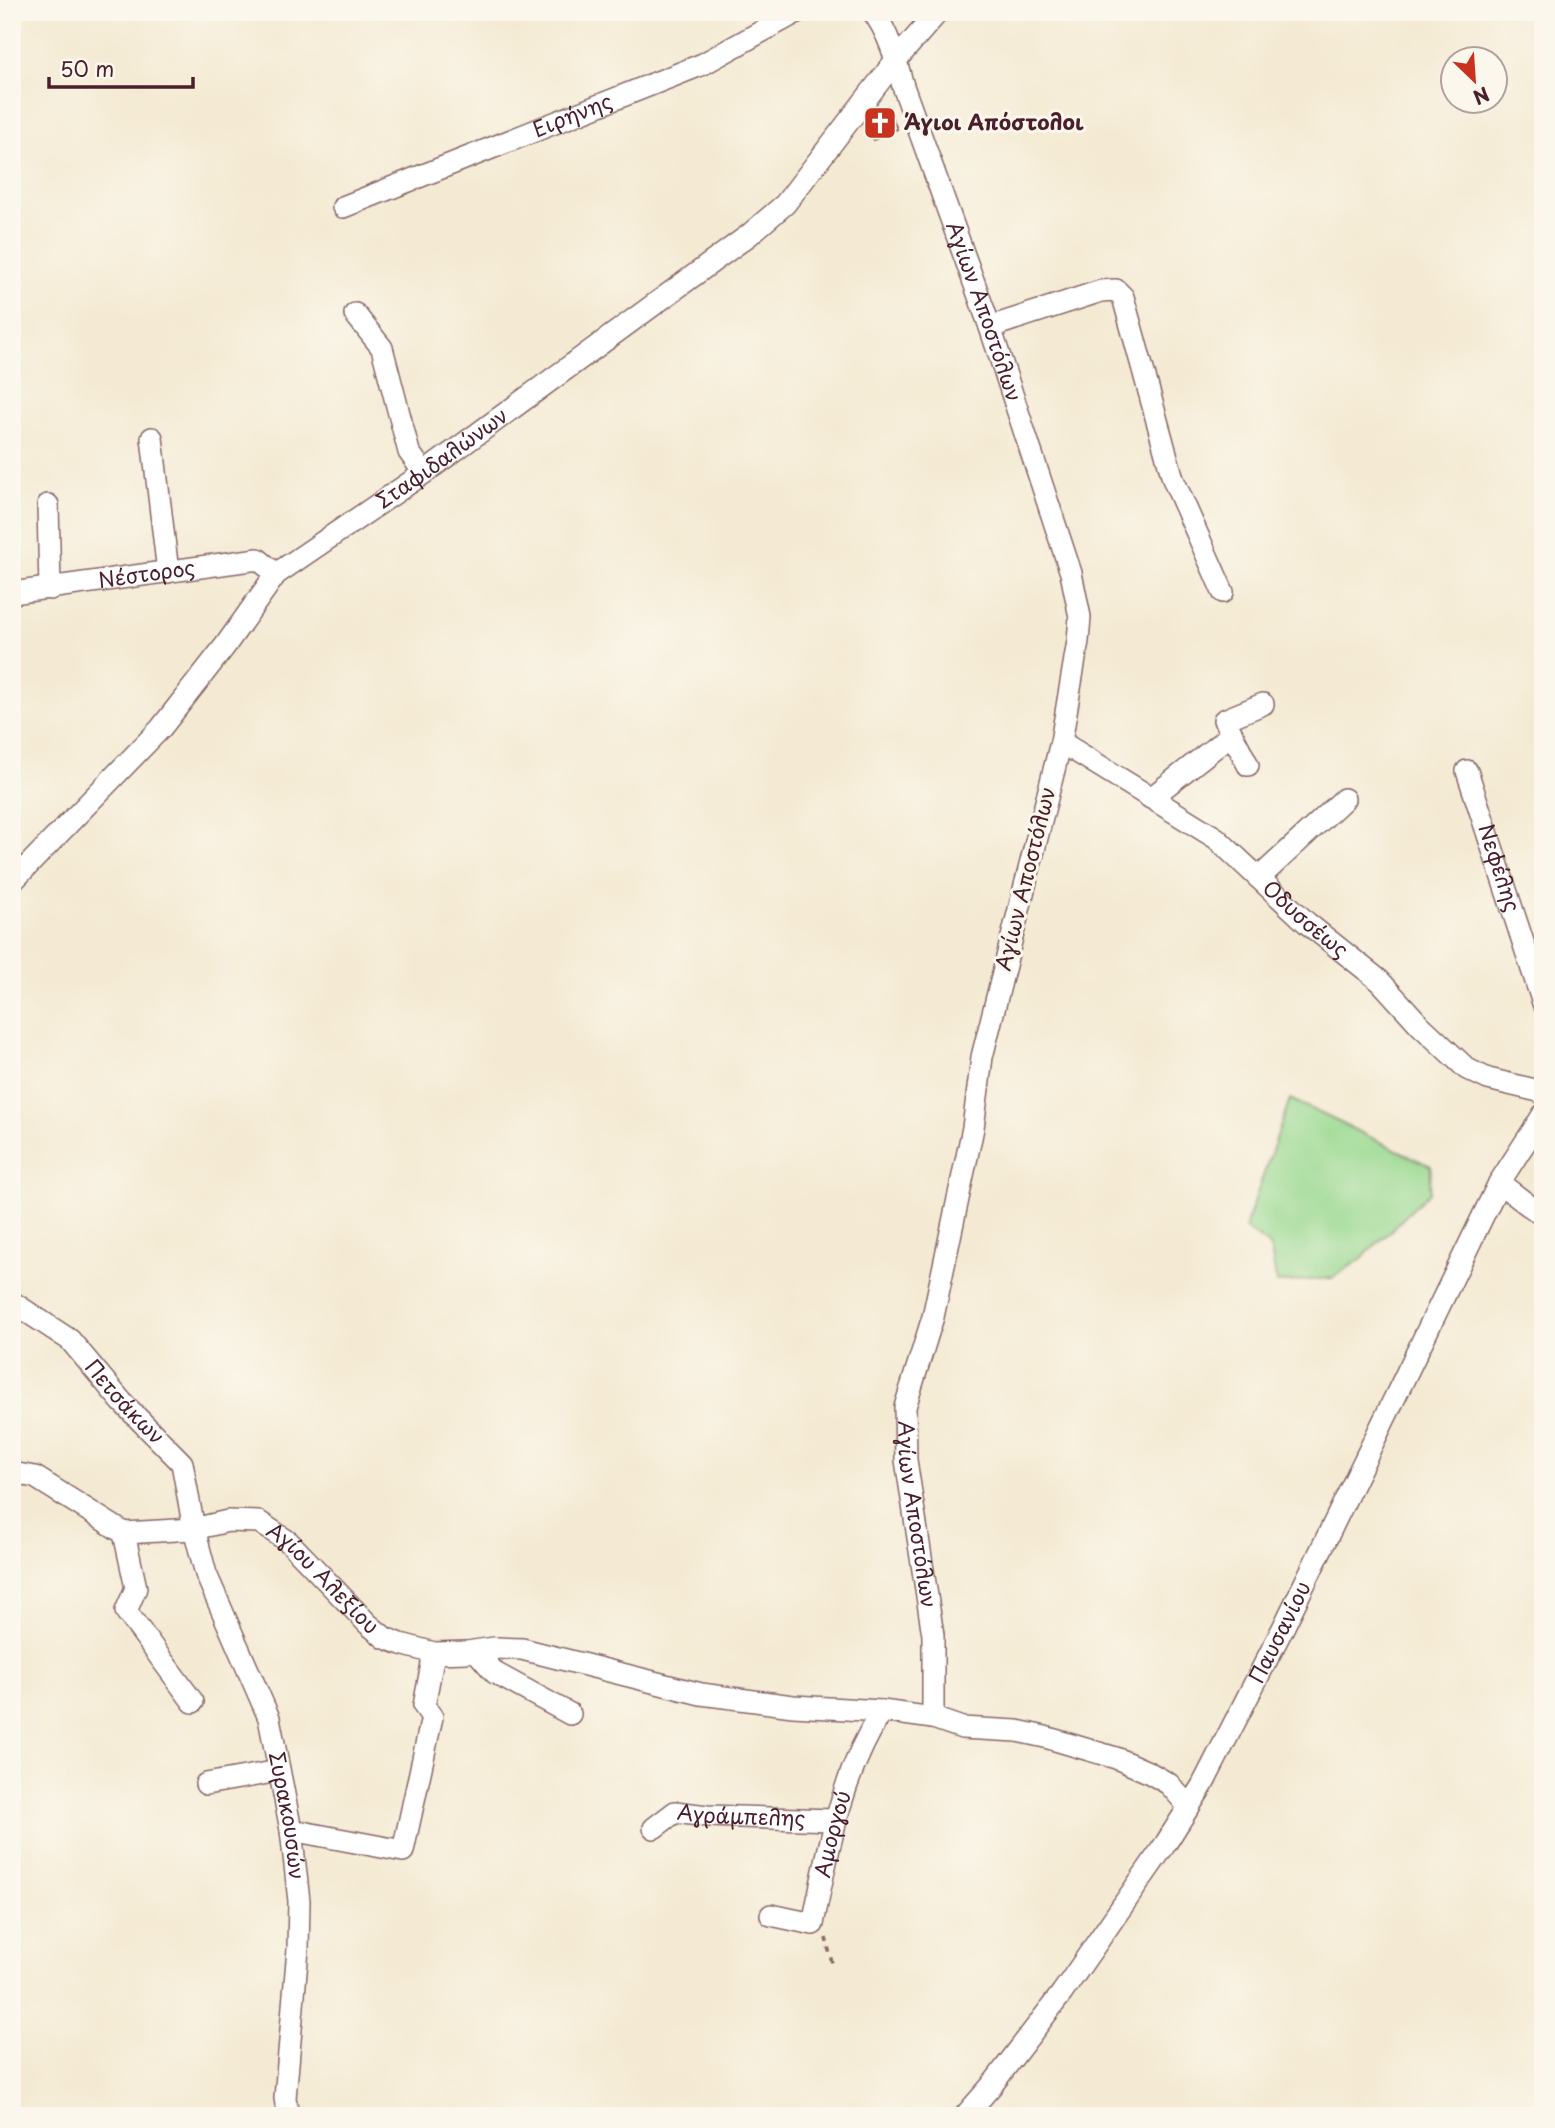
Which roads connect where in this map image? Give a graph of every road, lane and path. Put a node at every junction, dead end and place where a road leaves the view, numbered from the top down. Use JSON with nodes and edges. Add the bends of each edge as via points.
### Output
{"nodes":[{"id":1,"x":797,"y":12,"type":"edge"},
{"id":2,"x":873,"y":12,"type":"edge"},
{"id":3,"x":938,"y":12,"type":"edge"},
{"id":4,"x":896,"y":60,"type":"junction"},
{"id":5,"x":343,"y":207,"type":"dead end"},
{"id":6,"x":355,"y":314,"type":"dead end"},
{"id":7,"x":990,"y":327,"type":"junction"},
{"id":8,"x":152,"y":438,"type":"dead end"},
{"id":9,"x":424,"y":473,"type":"junction"},
{"id":10,"x":48,"y":505,"type":"dead end"},
{"id":11,"x":168,"y":572,"type":"junction"},
{"id":12,"x":276,"y":574,"type":"junction"},
{"id":13,"x":50,"y":589,"type":"junction"},
{"id":14,"x":1223,"y":592,"type":"dead end"},
{"id":15,"x":12,"y":593,"type":"edge"},
{"id":16,"x":1263,"y":704,"type":"dead end"},
{"id":17,"x":1232,"y":734,"type":"junction"},
{"id":18,"x":1061,"y":743,"type":"junction"},
{"id":19,"x":1248,"y":765,"type":"dead end"},
{"id":20,"x":1467,"y":771,"type":"dead end"},
{"id":21,"x":1150,"y":798,"type":"junction"},
{"id":22,"x":1344,"y":799,"type":"dead end"},
{"id":23,"x":1259,"y":878,"type":"junction"},
{"id":24,"x":12,"y":882,"type":"edge"},
{"id":25,"x":1543,"y":1003,"type":"edge"},
{"id":26,"x":1543,"y":1092,"type":"edge"},
{"id":27,"x":1543,"y":1115,"type":"edge"},
{"id":28,"x":1499,"y":1183,"type":"junction"},
{"id":29,"x":1543,"y":1214,"type":"edge"},
{"id":30,"x":12,"y":1301,"type":"edge"},
{"id":31,"x":12,"y":1473,"type":"edge"},
{"id":32,"x":194,"y":1529,"type":"junction"},
{"id":33,"x":124,"y":1533,"type":"junction"},
{"id":34,"x":476,"y":1651,"type":"junction"},
{"id":35,"x":434,"y":1653,"type":"junction"},
{"id":36,"x":193,"y":1702,"type":"dead end"},
{"id":37,"x":883,"y":1711,"type":"junction"},
{"id":38,"x":570,"y":1714,"type":"dead end"},
{"id":39,"x":933,"y":1718,"type":"junction"},
{"id":40,"x":279,"y":1771,"type":"junction"},
{"id":41,"x":206,"y":1784,"type":"dead end"},
{"id":42,"x":1189,"y":1807,"type":"junction"},
{"id":43,"x":834,"y":1820,"type":"junction"},
{"id":44,"x":654,"y":1828,"type":"dead end"},
{"id":45,"x":291,"y":1830,"type":"junction"},
{"id":46,"x":771,"y":1915,"type":"dead end"},
{"id":47,"x":813,"y":1924,"type":"junction"},
{"id":48,"x":833,"y":1967,"type":"dead end"},
{"id":49,"x":288,"y":2116,"type":"edge"},
{"id":50,"x":965,"y":2116,"type":"edge"}],
"edges":[{"from":1,"to":5,"type":"street","name":"Ειρήνης","via":[[703,64]]},
{"from":2,"to":4,"type":"street","name":"Αγίων Αποστόλων"},
{"from":3,"to":4,"type":"street","name":"Σταφιδαλώνων"},
{"from":4,"to":7,"type":"street","name":"Αγίων Αποστόλων"},
{"from":4,"to":9,"type":"street","name":"Σταφιδαλώνων","via":[[785,204],[758,228]]},
{"from":6,"to":9,"type":"street","via":[[382,348],[409,452]]},
{"from":7,"to":14,"type":"street","via":[[1101,291],[1116,290],[1123,297],[1173,479]]},
{"from":7,"to":18,"type":"street","name":"Αγίων Αποστόλων","via":[[1077,594],[1078,641]]},
{"from":8,"to":11,"type":"street"},
{"from":9,"to":12,"type":"street","name":"Σταφιδαλώνων"},
{"from":10,"to":13,"type":"street"},
{"from":11,"to":12,"type":"street","name":"Νέστορος","via":[[258,559]]},
{"from":11,"to":13,"type":"street","name":"Νέστορος"},
{"from":12,"to":24,"type":"street","name":"Σταφιδαλώνων","via":[[161,728]]},
{"from":13,"to":15,"type":"street","name":"Νέστορος"},
{"from":16,"to":17,"type":"street","via":[[1224,720]]},
{"from":17,"to":19,"type":"street"},
{"from":17,"to":21,"type":"street"},
{"from":18,"to":21,"type":"street","name":"Οδυσσέως"},
{"from":18,"to":39,"type":"street","name":"Αγίων Αποστόλων","via":[[982,1057],[973,1128],[933,1317],[905,1407],[906,1460],[933,1636]]},
{"from":20,"to":25,"type":"street","name":"Νεφέλης"},
{"from":21,"to":23,"type":"street","name":"Οδυσσέως","via":[[1216,838]]},
{"from":22,"to":23,"type":"street"},
{"from":23,"to":26,"type":"street","name":"Οδυσσέως","via":[[1381,981],[1468,1069],[1488,1079]]},
{"from":27,"to":28,"type":"street","name":"Παυσανίου"},
{"from":28,"to":29,"type":"street"},
{"from":28,"to":42,"type":"street","name":"Παυσανίου","via":[[1284,1626]]},
{"from":30,"to":32,"type":"street","name":"Πετσάκων","via":[[70,1340],[122,1402],[183,1462]]},
{"from":31,"to":33,"type":"street","via":[[35,1476]]},
{"from":32,"to":33,"type":"street","name":"Αγίου Αλεξίου"},
{"from":32,"to":35,"type":"street","name":"Αγίου Αλεξίου","via":[[228,1521],[259,1522],[289,1542],[385,1638]]},
{"from":32,"to":40,"type":"street","name":"Συρακουσών","via":[[206,1574],[269,1718]]},
{"from":33,"to":36,"type":"street","via":[[136,1588],[125,1611]]},
{"from":34,"to":35,"type":"street","name":"Αγίου Αλεξίου"},
{"from":34,"to":37,"type":"street","name":"Αγίου Αλεξίου","via":[[522,1649],[746,1702]]},
{"from":34,"to":38,"type":"street","via":[[495,1673]]},
{"from":35,"to":45,"type":"street","via":[[424,1706],[432,1717],[403,1851]]},
{"from":37,"to":39,"type":"street","name":"Αγίου Αλεξίου"},
{"from":37,"to":43,"type":"street","name":"Αμοργού","via":[[866,1736]]},
{"from":39,"to":42,"type":"street","name":"Αγίου Αλεξίου","via":[[962,1728],[1045,1737],[1116,1758],[1168,1784]]},
{"from":40,"to":41,"type":"street"},
{"from":40,"to":45,"type":"street","name":"Συρακουσών"},
{"from":42,"to":50,"type":"street","name":"Παυσανίου","via":[[1062,1993]]},
{"from":43,"to":44,"type":"street","name":"Αγράμπελης","via":[[675,1812]]},
{"from":43,"to":47,"type":"street","name":"Αμοργού"},
{"from":45,"to":49,"type":"street","name":"Συρακουσών","via":[[299,1949],[285,2098]]},
{"from":46,"to":47,"type":"street"},
{"from":47,"to":48,"type":"path","via":[[825,1935]]}]}
